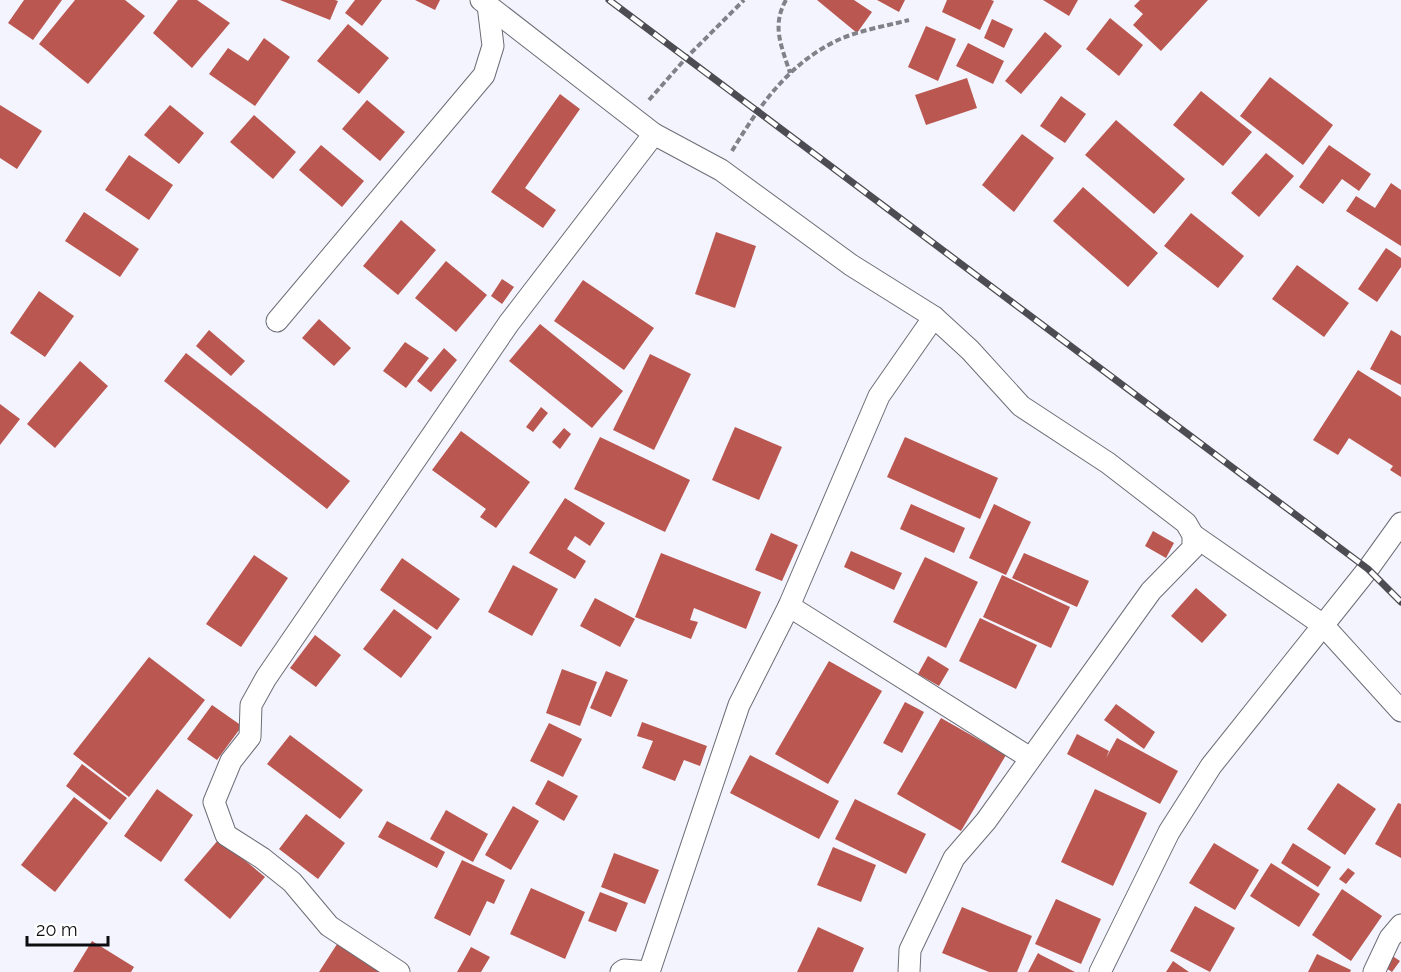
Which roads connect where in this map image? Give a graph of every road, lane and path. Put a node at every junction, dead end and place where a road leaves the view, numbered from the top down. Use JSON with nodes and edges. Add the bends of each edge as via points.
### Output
{"nodes":[{"id":1,"x":744,"y":0,"type":"edge"},
{"id":2,"x":786,"y":0,"type":"edge"},
{"id":3,"x":484,"y":2,"type":"edge"},
{"id":4,"x":909,"y":20,"type":"dead end"},
{"id":5,"x":790,"y":73,"type":"junction"},
{"id":6,"x":635,"y":116,"type":"junction"},
{"id":7,"x":654,"y":134,"type":"junction"},
{"id":8,"x":721,"y":170,"type":"junction"},
{"id":9,"x":934,"y":317,"type":"junction"},
{"id":10,"x":277,"y":321,"type":"dead end"},
{"id":11,"x":1401,"y":523,"type":"edge"},
{"id":12,"x":1193,"y":536,"type":"junction"},
{"id":13,"x":789,"y":606,"type":"junction"},
{"id":14,"x":1323,"y":625,"type":"junction"},
{"id":15,"x":1401,"y":711,"type":"edge"},
{"id":16,"x":1030,"y":758,"type":"junction"},
{"id":17,"x":1401,"y":925,"type":"edge"},
{"id":18,"x":399,"y":972,"type":"edge"},
{"id":19,"x":621,"y":972,"type":"edge"},
{"id":20,"x":648,"y":972,"type":"edge"},
{"id":21,"x":909,"y":972,"type":"edge"},
{"id":22,"x":1100,"y":972,"type":"edge"},
{"id":23,"x":1374,"y":972,"type":"edge"}],
"edges":[{"from":1,"to":6,"type":"path"},
{"from":2,"to":5,"type":"path","via":[[777,20],[777,33]]},
{"from":3,"to":6,"type":"street"},
{"from":3,"to":10,"type":"street","via":[[493,46],[484,75]]},
{"from":4,"to":5,"type":"path","via":[[838,40],[809,56]]},
{"from":5,"to":8,"type":"path","via":[[756,111]]},
{"from":6,"to":7,"type":"street"},
{"from":7,"to":8,"type":"street"},
{"from":7,"to":18,"type":"street","via":[[509,323],[266,678],[251,705],[250,737],[231,761],[214,802],[226,835],[292,882],[329,926]]},
{"from":8,"to":9,"type":"street","via":[[850,265]]},
{"from":9,"to":12,"type":"street","via":[[1021,406],[1108,463],[1186,523]]},
{"from":9,"to":13,"type":"street","via":[[879,396]]},
{"from":11,"to":14,"type":"street"},
{"from":12,"to":14,"type":"street"},
{"from":12,"to":16,"type":"street","via":[[1193,548],[1151,591]]},
{"from":13,"to":16,"type":"street"},
{"from":13,"to":20,"type":"street","via":[[740,705]]},
{"from":14,"to":15,"type":"street"},
{"from":14,"to":22,"type":"street","via":[[1211,766],[1175,822]]},
{"from":16,"to":21,"type":"street","via":[[986,821],[954,858],[910,950]]},
{"from":17,"to":23,"type":"street","via":[[1390,938]]},
{"from":19,"to":20,"type":"street"}]}
